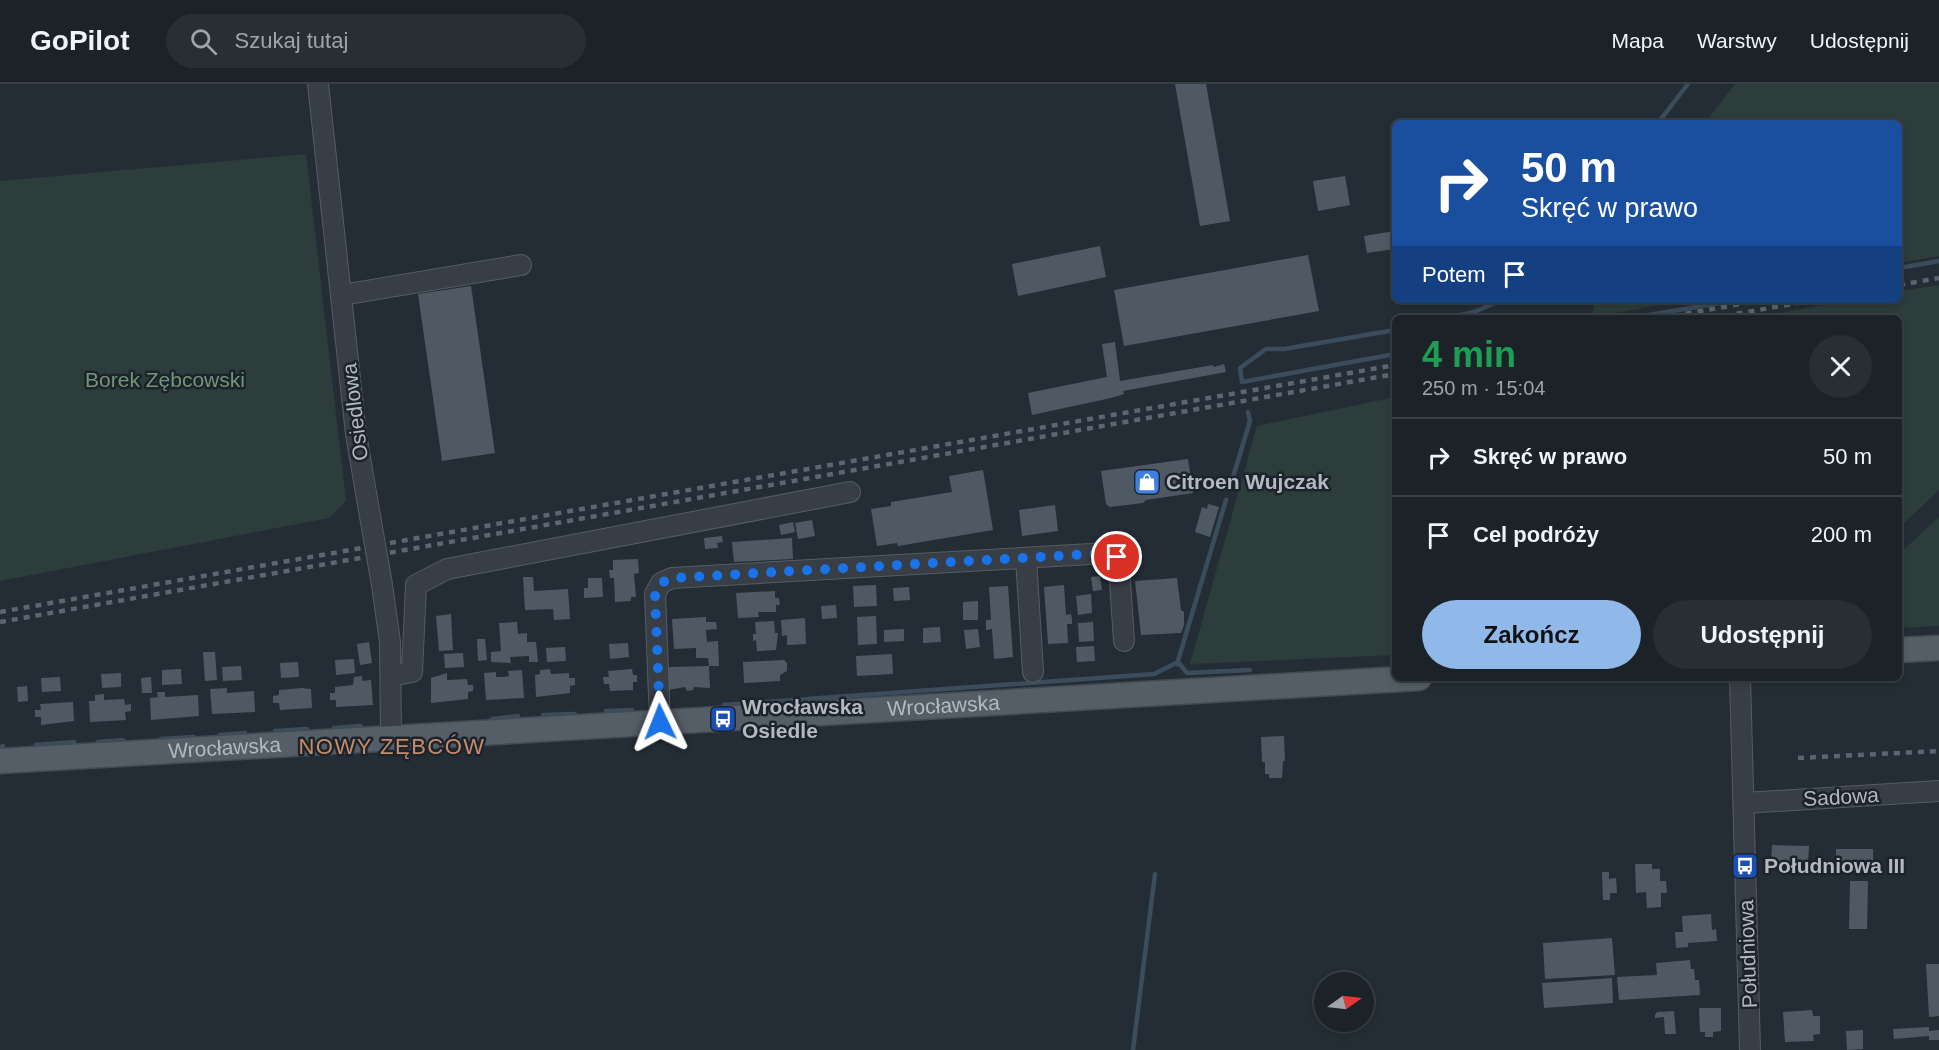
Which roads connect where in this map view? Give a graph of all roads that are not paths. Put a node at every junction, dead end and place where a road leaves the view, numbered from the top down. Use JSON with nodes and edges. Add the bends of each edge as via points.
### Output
{"nodes":[{"id":1,"x":318,"y":84,"type":"edge"},
{"id":2,"x":520,"y":265,"type":"dead end"},
{"id":3,"x":342,"y":295,"type":"junction"},
{"id":4,"x":850,"y":492,"type":"dead end"},
{"id":5,"x":1026,"y":558,"type":"junction"},
{"id":6,"x":1124,"y":641,"type":"dead end"},
{"id":7,"x":1939,"y":648,"type":"edge"},
{"id":8,"x":1902,"y":650,"type":"edge"},
{"id":9,"x":1033,"y":672,"type":"dead end"},
{"id":10,"x":391,"y":676,"type":"junction"},
{"id":11,"x":1392,"y":680,"type":"edge"},
{"id":12,"x":1740,"y":681,"type":"edge"},
{"id":13,"x":660,"y":722,"type":"junction"},
{"id":14,"x":391,"y":738,"type":"junction"},
{"id":15,"x":0,"y":761,"type":"edge"},
{"id":16,"x":1939,"y":791,"type":"edge"},
{"id":17,"x":1744,"y":793,"type":"junction"},
{"id":18,"x":1750,"y":1050,"type":"edge"}],
"edges":[{"from":1,"to":3,"type":"street","name":"Osiedlowa"},
{"from":2,"to":3,"type":"street"},
{"from":3,"to":10,"type":"street","name":"Osiedlowa","bridge":true,"via":[[356,434],[389,633]]},
{"from":4,"to":10,"type":"street","via":[[447,569],[416,585],[412,672]]},
{"from":5,"to":6,"type":"street","via":[[1109,553],[1117,557]]},
{"from":5,"to":9,"type":"street"},
{"from":5,"to":13,"type":"street","via":[[672,578],[661,583],[655,594]]},
{"from":7,"to":8,"type":"main road"},
{"from":10,"to":14,"type":"street","name":"Osiedlowa"},
{"from":11,"to":13,"type":"main road","name":"Wrocławska"},
{"from":12,"to":17,"type":"street","name":"Południowa"},
{"from":13,"to":14,"type":"main road","name":"Wrocławska"},
{"from":14,"to":15,"type":"main road","name":"Wrocławska"},
{"from":16,"to":17,"type":"street","name":"Sadowa"},
{"from":17,"to":18,"type":"street","name":"Południowa"}]}
